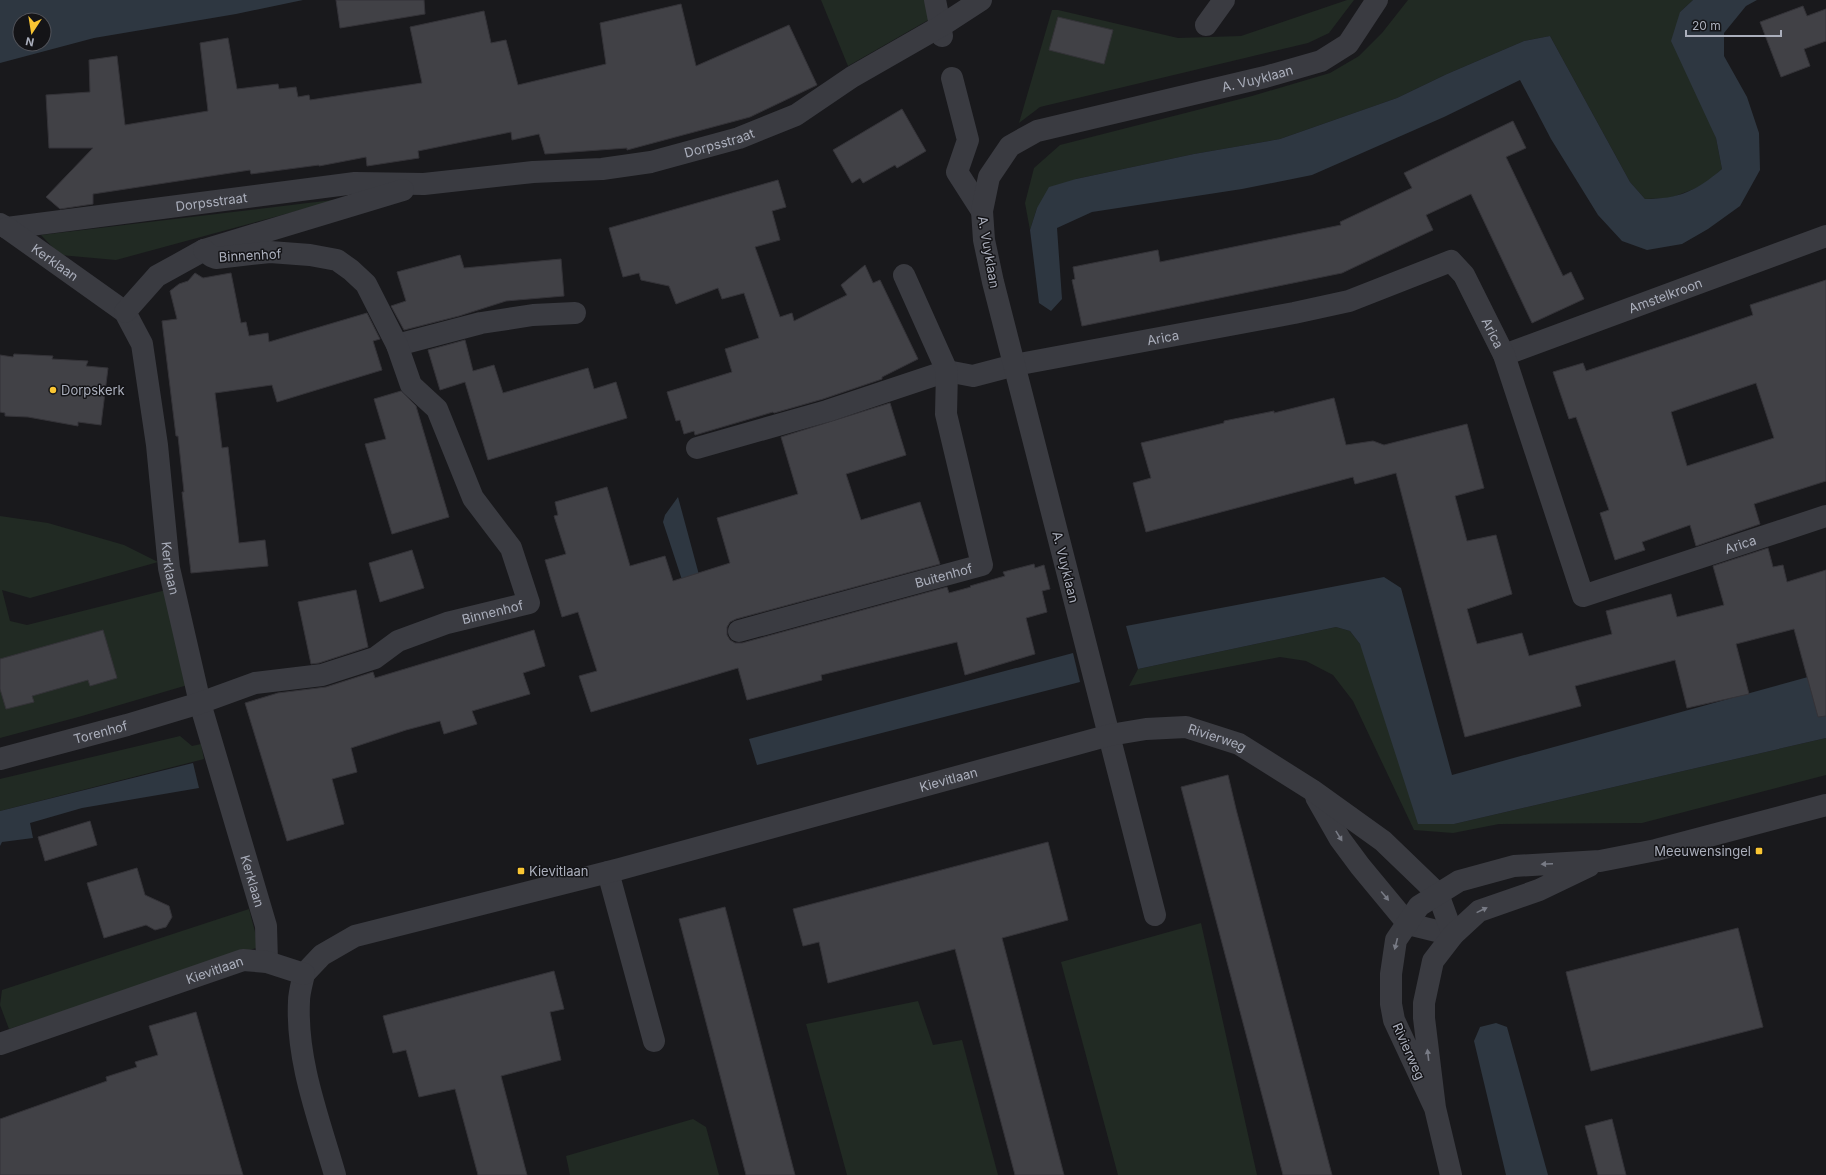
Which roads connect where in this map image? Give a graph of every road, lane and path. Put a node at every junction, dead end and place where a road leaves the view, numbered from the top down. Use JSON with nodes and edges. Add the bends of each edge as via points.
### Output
{"nodes":[{"id":1,"x":935,"y":0,"type":"edge"},
{"id":2,"x":981,"y":0,"type":"edge"},
{"id":3,"x":1224,"y":0,"type":"edge"},
{"id":4,"x":1377,"y":0,"type":"edge"},
{"id":5,"x":1206,"y":25,"type":"dead end"},
{"id":6,"x":942,"y":31,"type":"junction"},
{"id":7,"x":952,"y":78,"type":"dead end"},
{"id":8,"x":424,"y":184,"type":"junction"},
{"id":9,"x":982,"y":211,"type":"junction"},
{"id":10,"x":4,"y":226,"type":"edge"},
{"id":11,"x":1826,"y":236,"type":"edge"},
{"id":12,"x":204,"y":250,"type":"junction"},
{"id":13,"x":904,"y":275,"type":"dead end"},
{"id":14,"x":125,"y":312,"type":"junction"},
{"id":15,"x":575,"y":313,"type":"dead end"},
{"id":16,"x":397,"y":345,"type":"junction"},
{"id":17,"x":1504,"y":355,"type":"junction"},
{"id":18,"x":1015,"y":365,"type":"junction"},
{"id":19,"x":947,"y":371,"type":"junction"},
{"id":20,"x":697,"y":448,"type":"dead end"},
{"id":21,"x":1826,"y":516,"type":"edge"},
{"id":22,"x":738,"y":631,"type":"dead end"},
{"id":23,"x":200,"y":703,"type":"junction"},
{"id":24,"x":1110,"y":736,"type":"junction"},
{"id":25,"x":0,"y":759,"type":"edge"},
{"id":26,"x":1312,"y":790,"type":"junction"},
{"id":27,"x":1826,"y":805,"type":"edge"},
{"id":28,"x":1600,"y":861,"type":"junction"},
{"id":29,"x":608,"y":872,"type":"junction"},
{"id":30,"x":1438,"y":894,"type":"junction"},
{"id":31,"x":1155,"y":915,"type":"dead end"},
{"id":32,"x":1408,"y":924,"type":"junction"},
{"id":33,"x":1453,"y":936,"type":"junction"},
{"id":34,"x":267,"y":962,"type":"junction"},
{"id":35,"x":304,"y":974,"type":"junction"},
{"id":36,"x":654,"y":1041,"type":"dead end"},
{"id":37,"x":0,"y":1044,"type":"edge"},
{"id":38,"x":1435,"y":1108,"type":"junction"},
{"id":39,"x":335,"y":1175,"type":"edge"},
{"id":40,"x":1451,"y":1175,"type":"edge"}],
"edges":[{"from":1,"to":6,"type":"street"},
{"from":2,"to":6,"type":"street","name":"Dorpsstraat"},
{"from":3,"to":5,"type":"street"},
{"from":4,"to":9,"type":"street","name":"A. Vuyklaan","via":[[1348,44],[1321,61],[1265,78],[1037,131],[1010,146],[989,177]]},
{"from":6,"to":8,"type":"street","name":"Dorpsstraat","via":[[852,77],[796,115],[739,138],[651,162],[602,169],[533,172]]},
{"from":7,"to":9,"type":"street","via":[[968,140],[957,172]]},
{"from":8,"to":10,"type":"street","name":"Dorpsstraat","via":[[355,183]]},
{"from":8,"to":12,"type":"street","name":"Dorpsstraat"},
{"from":9,"to":18,"type":"street","name":"A. Vuyklaan","via":[[984,240]]},
{"from":10,"to":14,"type":"street","name":"Kerklaan"},
{"from":11,"to":17,"type":"street","name":"Amstelkroon"},
{"from":12,"to":14,"type":"street","name":"Dorpsstraat","via":[[157,276]]},
{"from":12,"to":16,"type":"street","name":"Binnenhof","via":[[216,258],[270,252],[337,260],[366,284]]},
{"from":13,"to":19,"type":"street","name":"Buitenhof"},
{"from":14,"to":23,"type":"street","name":"Kerklaan","via":[[142,344],[157,446],[169,568]]},
{"from":15,"to":16,"type":"street","via":[[533,315],[482,323]]},
{"from":16,"to":23,"type":"street","name":"Binnenhof","via":[[411,385],[437,409],[474,498],[511,548],[528,603],[447,623],[398,641],[375,658],[322,675],[255,683]]},
{"from":17,"to":18,"type":"street","name":"Arica","via":[[1464,275],[1451,261],[1349,300],[1294,313]]},
{"from":17,"to":21,"type":"street","name":"Arica","via":[[1583,596]]},
{"from":18,"to":19,"type":"street","via":[[973,376]]},
{"from":18,"to":24,"type":"street","name":"A. Vuyklaan"},
{"from":19,"to":20,"type":"street","via":[[827,411]]},
{"from":19,"to":22,"type":"street","name":"Buitenhof","via":[[946,414],[982,565]]},
{"from":23,"to":25,"type":"street","name":"Torenhof"},
{"from":23,"to":34,"type":"street","name":"Kerklaan","via":[[266,926]]},
{"from":24,"to":26,"type":"street","name":"Rivierweg","via":[[1146,729],[1186,727],[1239,744]]},
{"from":24,"to":29,"type":"street","name":"Kievitlaan"},
{"from":24,"to":31,"type":"street"},
{"from":26,"to":30,"type":"street","name":"Rivierweg","via":[[1383,841]]},
{"from":26,"to":32,"type":"street","name":"Rivierweg","one_way":true,"via":[[1340,839]]},
{"from":27,"to":28,"type":"street","via":[[1656,850]]},
{"from":28,"to":30,"type":"street","one_way":true,"via":[[1514,866],[1459,880]]},
{"from":33,"to":28,"type":"street","one_way":true,"via":[[1479,911],[1539,890]]},
{"from":29,"to":35,"type":"street","name":"Kievitlaan","via":[[355,936],[322,956]]},
{"from":29,"to":36,"type":"street"},
{"from":30,"to":32,"type":"street","name":"Rivierweg","via":[[1419,906]]},
{"from":30,"to":33,"type":"street","name":"Rivierweg"},
{"from":32,"to":33,"type":"street"},
{"from":32,"to":38,"type":"street","name":"Rivierweg","one_way":true,"via":[[1396,940],[1391,974],[1391,1004],[1394,1020]]},
{"from":38,"to":33,"type":"street","name":"Rivierweg","one_way":true,"via":[[1424,1003],[1433,961]]},
{"from":34,"to":35,"type":"street","name":"Kievitlaan"},
{"from":34,"to":37,"type":"street","name":"Kievitlaan","via":[[243,960]]},
{"from":35,"to":39,"type":"street","via":[[299,1000],[299,1037],[308,1082]]},
{"from":38,"to":40,"type":"street","name":"Rivierweg"}]}
